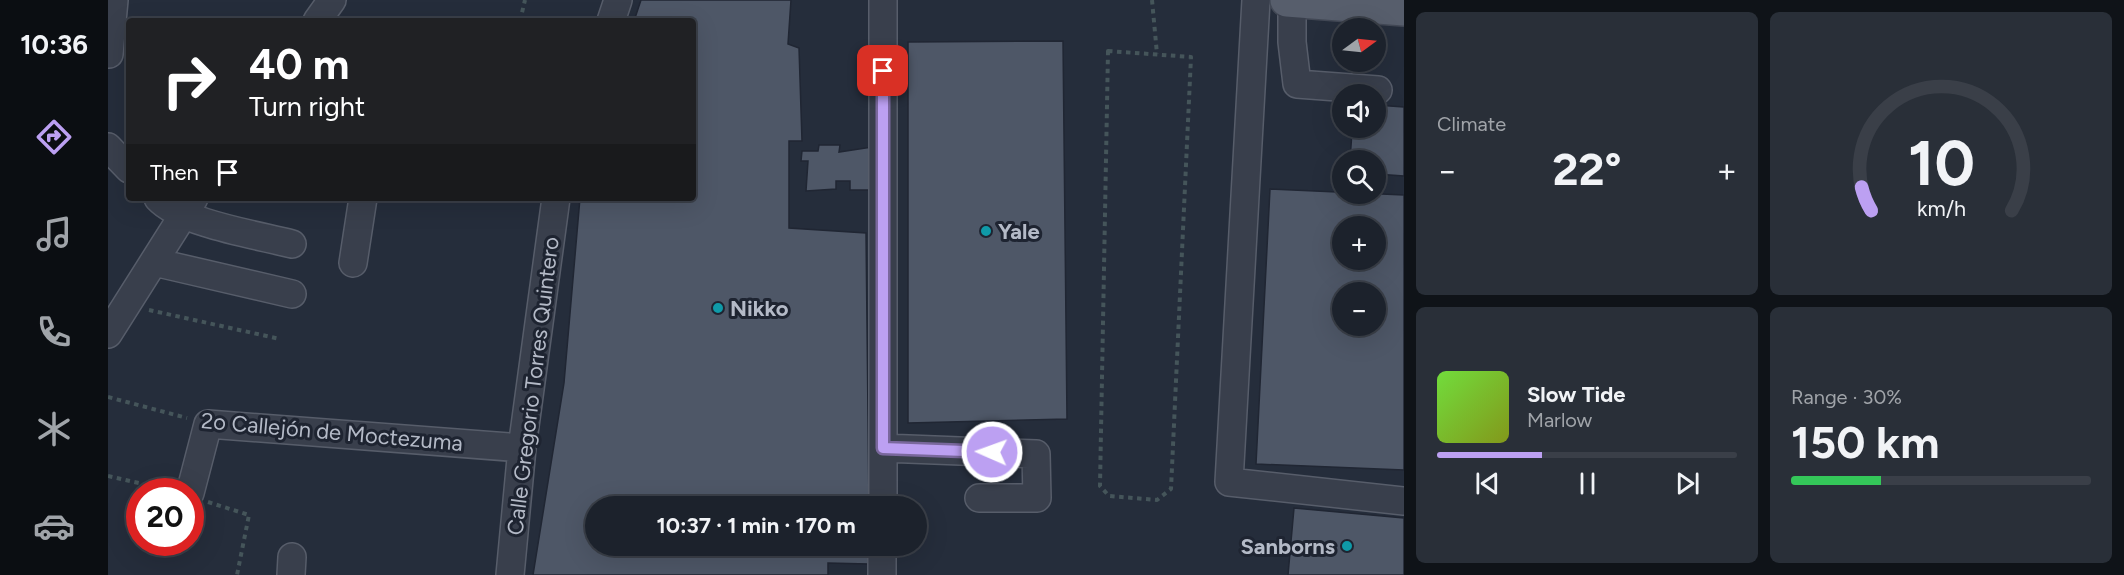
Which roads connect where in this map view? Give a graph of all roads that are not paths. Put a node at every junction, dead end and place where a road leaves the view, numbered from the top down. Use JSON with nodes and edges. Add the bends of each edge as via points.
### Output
{"nodes":[{"id":1,"x":114,"y":0,"type":"edge"},
{"id":2,"x":332,"y":0,"type":"edge"},
{"id":3,"x":618,"y":0,"type":"edge"},
{"id":4,"x":883,"y":0,"type":"edge"},
{"id":5,"x":1256,"y":0,"type":"edge"},
{"id":6,"x":1287,"y":0,"type":"edge"},
{"id":7,"x":1292,"y":0,"type":"edge"},
{"id":8,"x":1404,"y":9,"type":"edge"},
{"id":9,"x":319,"y":18,"type":"edge"},
{"id":10,"x":612,"y":18,"type":"edge"},
{"id":11,"x":109,"y":54,"type":"edge"},
{"id":12,"x":1332,"y":87,"type":"edge"},
{"id":13,"x":108,"y":147,"type":"edge"},
{"id":14,"x":126,"y":166,"type":"edge"},
{"id":15,"x":161,"y":201,"type":"edge"},
{"id":16,"x":363,"y":201,"type":"edge"},
{"id":17,"x":556,"y":201,"type":"edge"},
{"id":18,"x":189,"y":206,"type":"edge"},
{"id":19,"x":292,"y":244,"type":"dead end"},
{"id":20,"x":154,"y":262,"type":"junction"},
{"id":21,"x":353,"y":263,"type":"dead end"},
{"id":22,"x":292,"y":294,"type":"dead end"},
{"id":23,"x":117,"y":304,"type":"edge"},
{"id":24,"x":108,"y":334,"type":"edge"},
{"id":25,"x":522,"y":448,"type":"junction"},
{"id":26,"x":883,"y":448,"type":"junction"},
{"id":27,"x":198,"y":478,"type":"edge"},
{"id":28,"x":883,"y":496,"type":"edge"},
{"id":29,"x":979,"y":498,"type":"dead end"},
{"id":30,"x":1404,"y":501,"type":"edge"},
{"id":31,"x":882,"y":556,"type":"edge"},
{"id":32,"x":510,"y":575,"type":"edge"},
{"id":33,"x":882,"y":575,"type":"edge"}],
"edges":[{"from":1,"to":11,"type":"street"},
{"from":2,"to":9,"type":"street"},
{"from":3,"to":10,"type":"street"},
{"from":4,"to":26,"type":"street"},
{"from":5,"to":30,"type":"street","via":[[1229,482]]},
{"from":6,"to":7,"type":"main road"},
{"from":7,"to":8,"type":"main road"},
{"from":7,"to":12,"type":"street","via":[[1297,84]]},
{"from":13,"to":14,"type":"street"},
{"from":15,"to":18,"type":"street","via":[[166,206]]},
{"from":16,"to":21,"type":"street"},
{"from":17,"to":25,"type":"street","name":"Calle Gregorio Torres Quintero"},
{"from":18,"to":19,"type":"street"},
{"from":18,"to":20,"type":"street"},
{"from":20,"to":22,"type":"street"},
{"from":20,"to":23,"type":"street"},
{"from":23,"to":24,"type":"street"},
{"from":25,"to":27,"type":"street","name":"2o Callejón de Moctezuma","via":[[208,424]]},
{"from":25,"to":32,"type":"street","name":"Calle Gregorio Torres Quintero"},
{"from":26,"to":28,"type":"street"},
{"from":26,"to":29,"type":"street","via":[[1036,454],[1037,498]]},
{"from":31,"to":33,"type":"street"}]}
